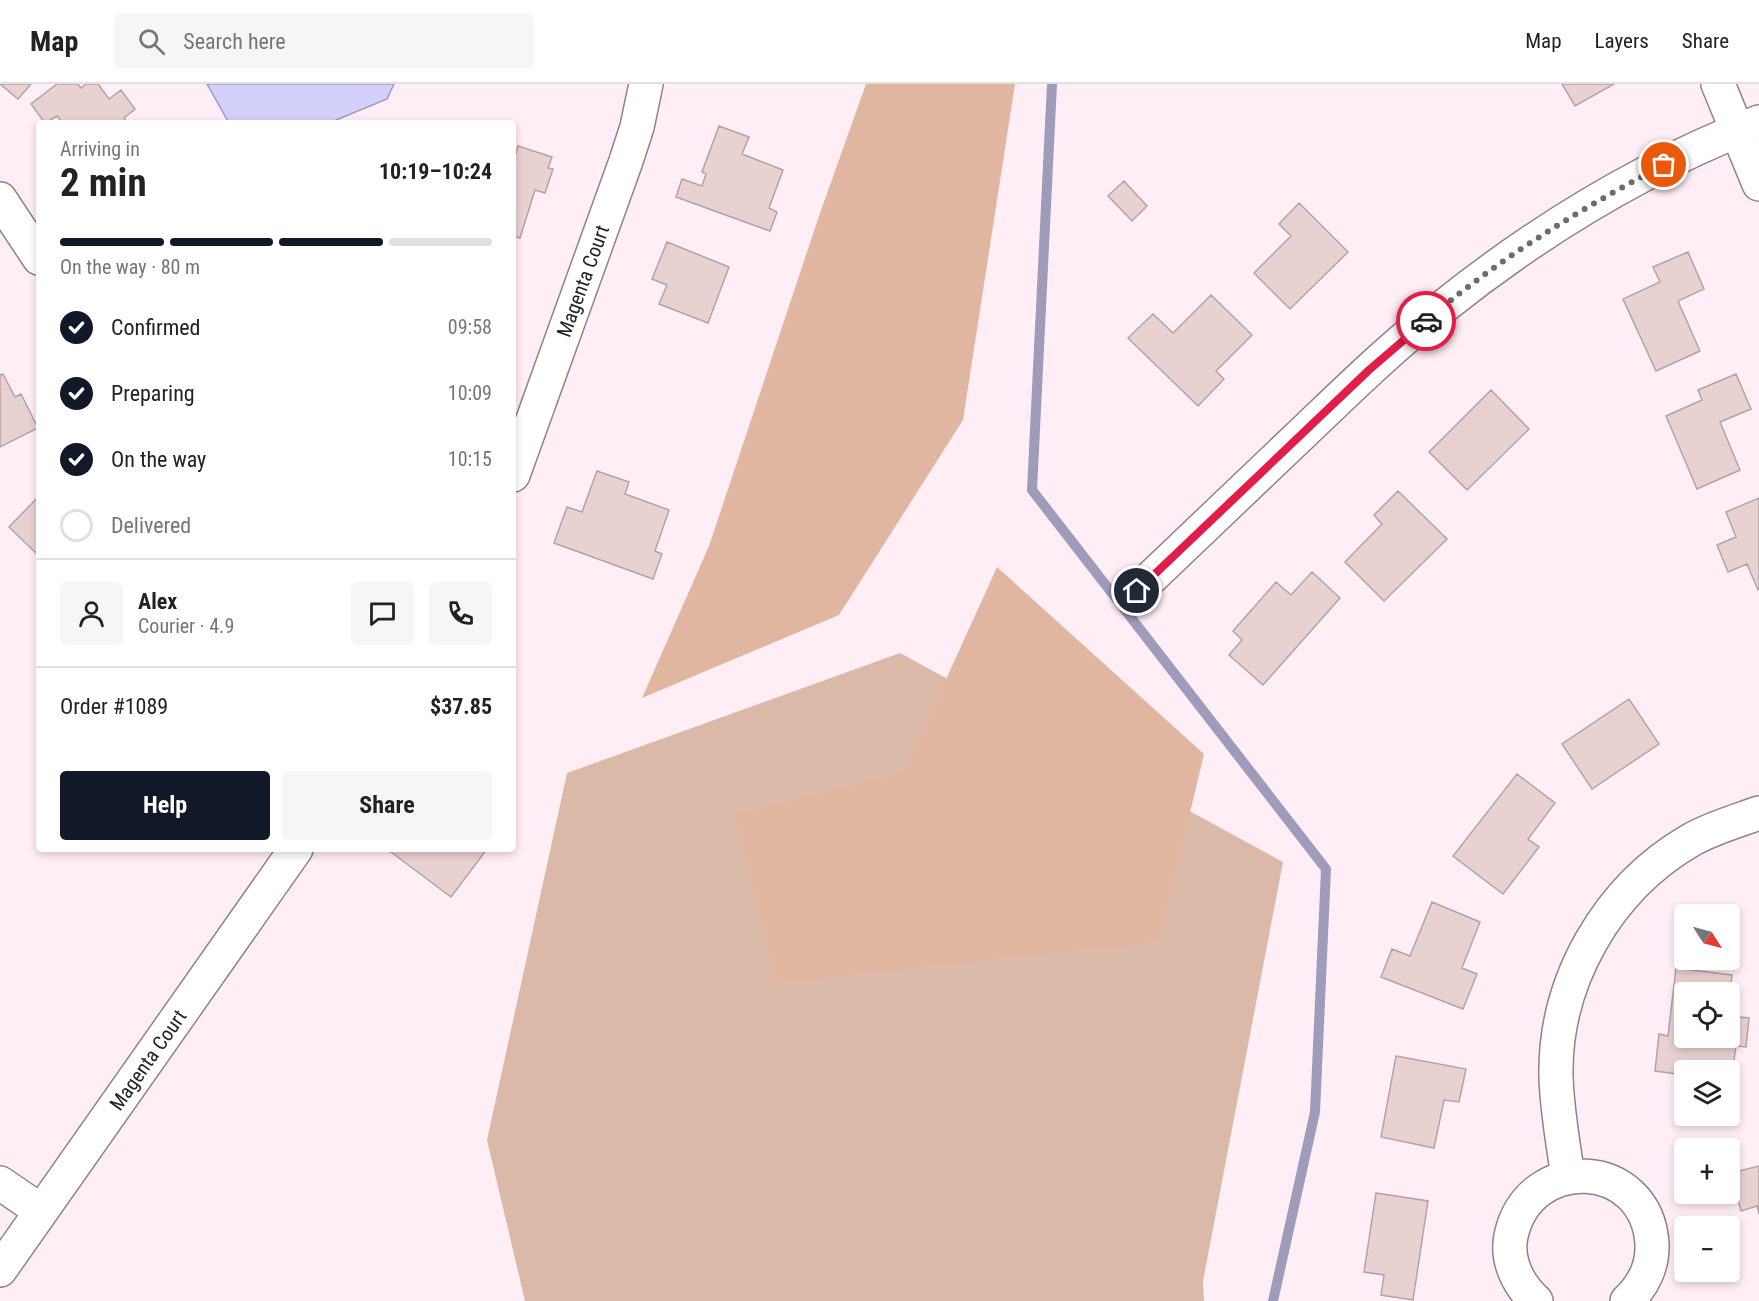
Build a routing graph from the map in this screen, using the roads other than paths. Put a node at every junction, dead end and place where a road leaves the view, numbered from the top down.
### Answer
1 (646, 84) edge
2 (1718, 84) edge
3 (1748, 126) edge
4 (1759, 184) edge
5 (0, 199) edge
6 (36, 253) edge
7 (516, 467) edge
8 (1137, 591) dead end
9 (1759, 813) edge
10 (294, 852) edge
11 (1568, 1176) junction
12 (0, 1183) edge
13 (41, 1211) junction
14 (0, 1270) edge
15 (1536, 1301) edge
16 (1627, 1301) edge

1 - 7 street, Magenta Court
2 - 3 street
3 - 4 street
3 - 8 street
5 - 6 street
9 - 11 street
10 - 13 street, Magenta Court
11 - 15 street
11 - 16 street
12 - 13 street
13 - 14 street, Magenta Court

